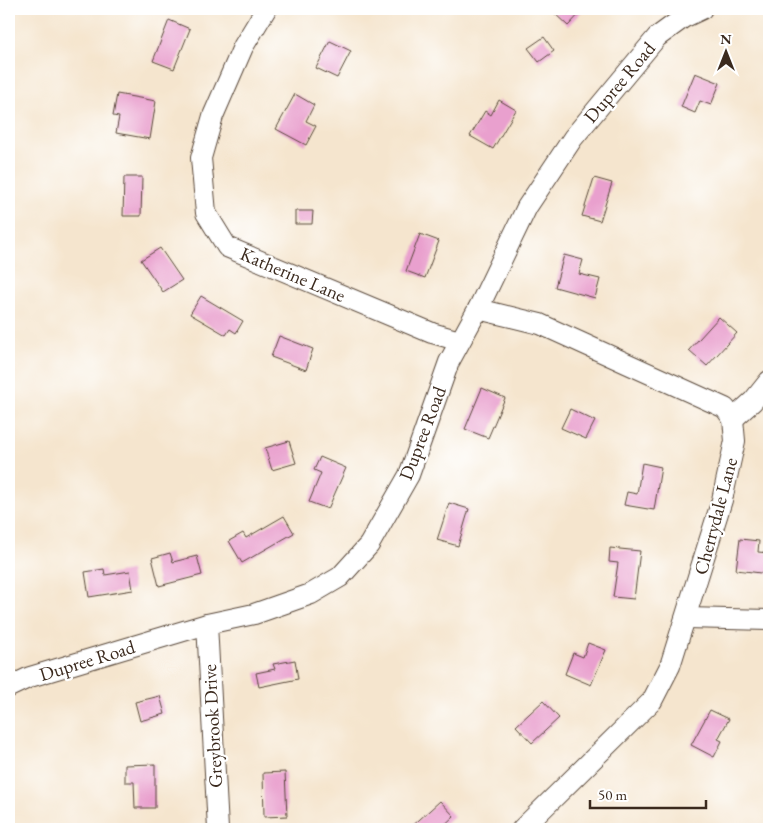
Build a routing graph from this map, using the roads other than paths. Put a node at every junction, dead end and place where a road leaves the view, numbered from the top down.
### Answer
1 (266, 9) edge
2 (702, 9) edge
3 (478, 310) junction
4 (460, 341) junction
5 (769, 381) edge
6 (733, 419) junction
7 (686, 618) junction
8 (769, 620) edge
9 (207, 624) junction
10 (9, 687) edge
11 (218, 829) edge
12 (522, 829) edge

1 - 4 street, Katherine Lane
2 - 3 street, Dupree Road
3 - 4 street, Dupree Road
3 - 6 street
4 - 9 street, Dupree Road
5 - 6 street
6 - 7 street, Cherrydale Lane
7 - 8 street
7 - 12 street, Cherrydale Lane
9 - 10 street, Dupree Road
9 - 11 street, Greybrook Drive

